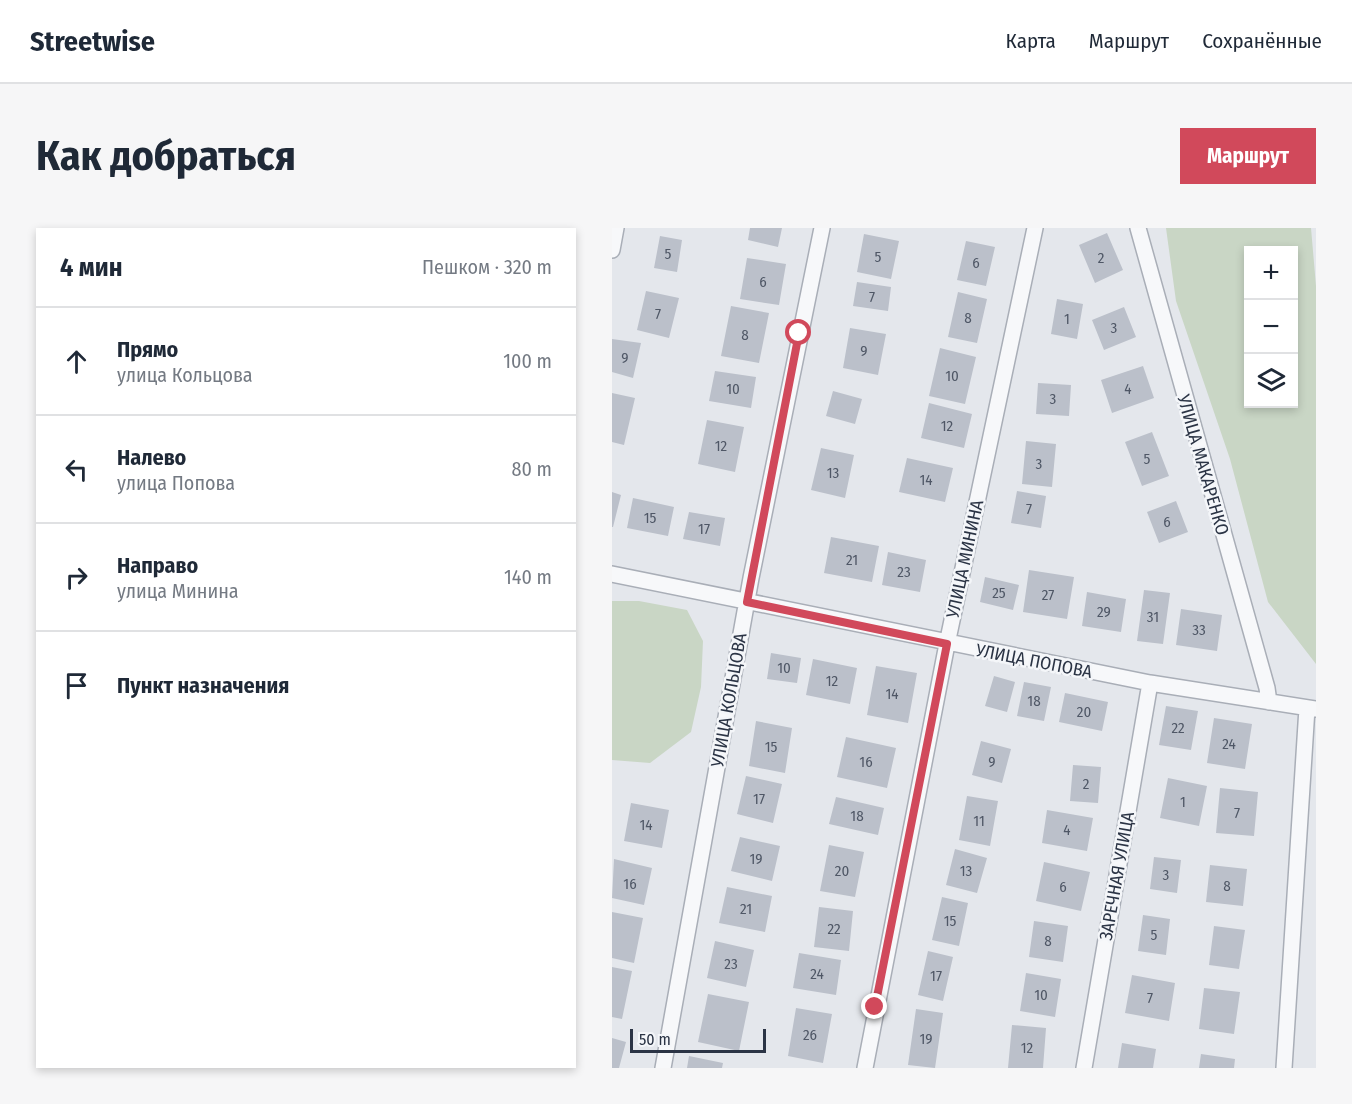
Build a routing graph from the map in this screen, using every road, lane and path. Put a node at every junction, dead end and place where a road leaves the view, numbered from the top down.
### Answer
1 (616, 228) edge
2 (822, 228) edge
3 (1035, 228) edge
4 (1138, 228) edge
5 (612, 250) edge
6 (612, 574) edge
7 (747, 602) junction
8 (947, 644) junction
9 (1150, 683) junction
10 (1269, 702) junction
11 (1311, 708) edge
12 (663, 1068) edge
13 (866, 1068) edge
14 (1084, 1068) edge
15 (1284, 1068) edge

1 - 5 street
2 - 7 street, УЛИЦА КОЛЬЦОВА
3 - 8 street, УЛИЦА МИНИНА
4 - 10 street, УЛИЦА МАКАРЕНКО
6 - 7 street, УЛИЦА ПОПОВА
7 - 8 street, УЛИЦА ПОПОВА
7 - 12 street, УЛИЦА КОЛЬЦОВА
8 - 9 street, УЛИЦА ПОПОВА
8 - 13 street, УЛИЦА МИНИНА
9 - 10 street, УЛИЦА ПОПОВА
9 - 14 street, ЗАРЕЧНАЯ УЛИЦА
10 - 11 street, УЛИЦА ПОПОВА
11 - 15 street

